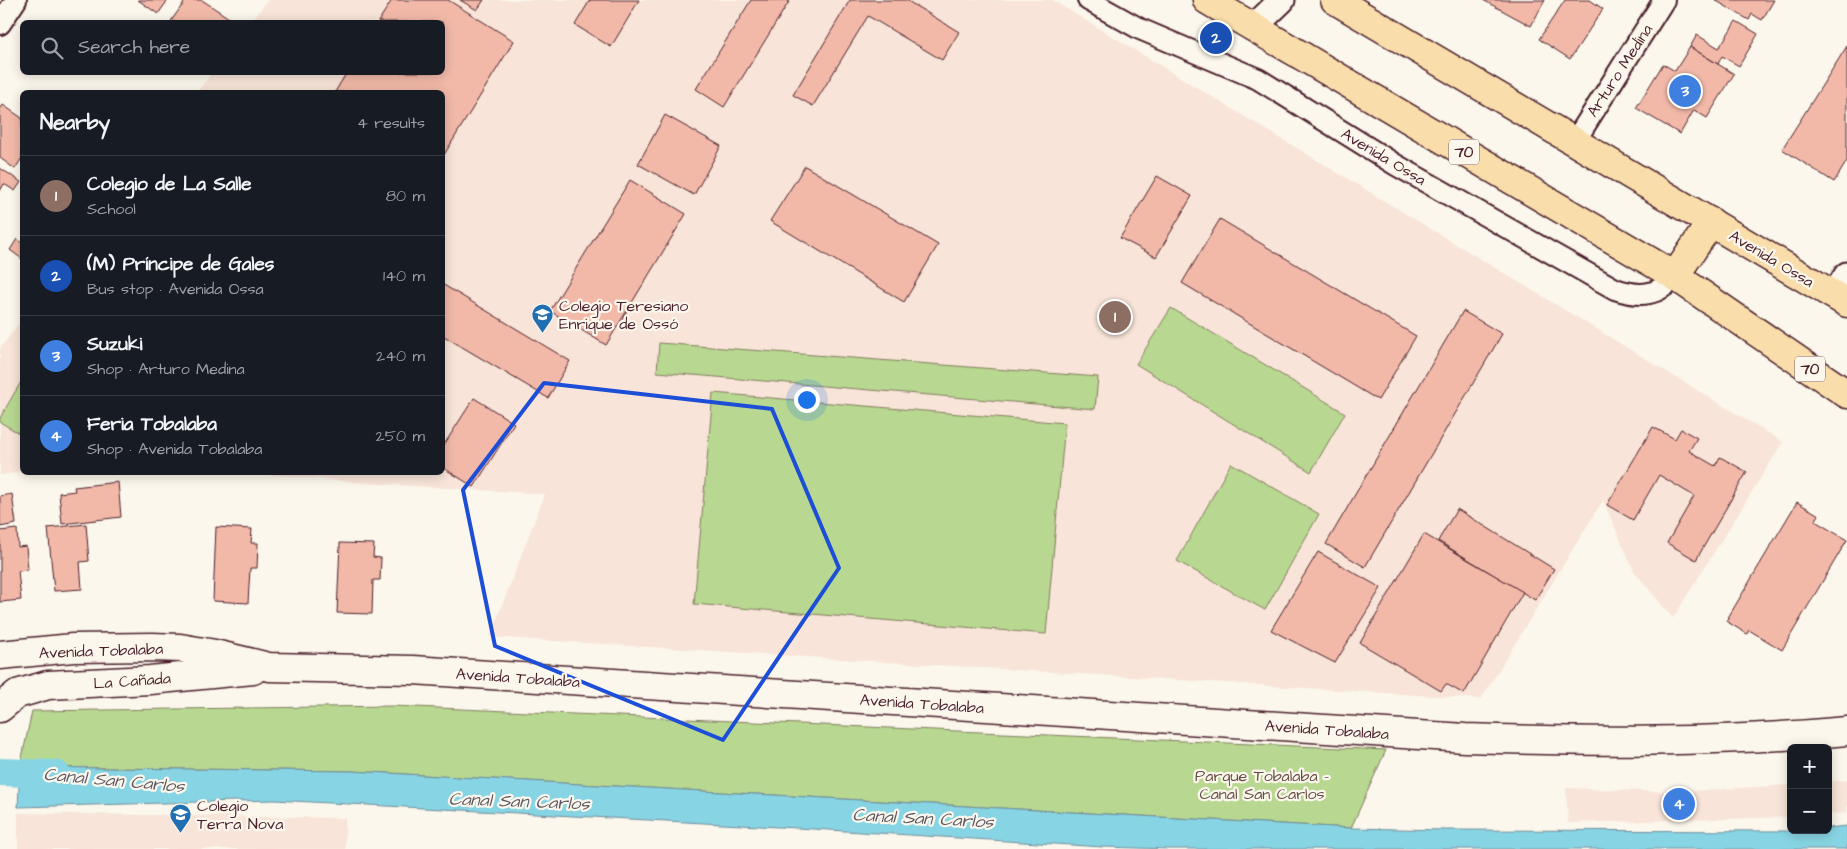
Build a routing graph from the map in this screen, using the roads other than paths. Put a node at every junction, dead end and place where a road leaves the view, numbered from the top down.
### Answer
1 (16, 0) edge
2 (1088, 0) edge
3 (1207, 0) edge
4 (1282, 0) edge
5 (1335, 0) edge
6 (1664, 0) edge
7 (0, 24) edge
8 (1253, 28) junction
9 (1575, 141) junction
10 (1711, 222) junction
11 (1675, 276) junction
12 (1843, 291) edge
13 (1847, 394) edge
14 (0, 655) edge
15 (269, 667) junction
16 (0, 708) edge
17 (1847, 731) edge

1 - 7 street
2 - 11 street, Avenida Ossa
3 - 8 main road, 70
4 - 8 street
5 - 9 main road, Avenida Ossa
6 - 9 street, Arturo Medina
8 - 11 main road, 70
9 - 10 main road, Avenida Ossa
10 - 11 main road
10 - 12 main road, Avenida Ossa
11 - 13 main road, 70
14 - 15 main road, Avenida Tobalaba
15 - 16 main road, La Cañada
15 - 17 main road, Avenida Tobalaba

